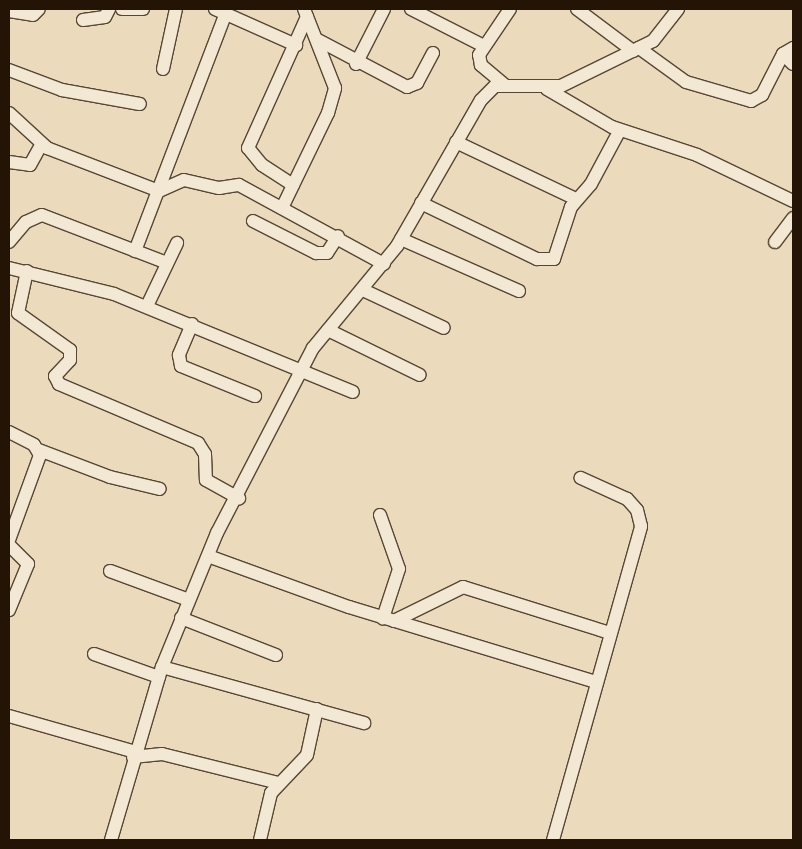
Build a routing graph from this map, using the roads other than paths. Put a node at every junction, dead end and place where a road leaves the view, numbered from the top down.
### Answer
1 (39, 9) edge
2 (109, 9) edge
3 (122, 9) edge
4 (143, 9) edge
5 (176, 9) edge
6 (384, 9) edge
7 (411, 9) edge
8 (510, 9) edge
9 (577, 9) edge
10 (678, 9) edge
11 (9, 11) edge
12 (220, 12) edge
13 (305, 13) edge
14 (83, 20) dead end
15 (318, 40) junction
16 (296, 46) junction
17 (484, 46) junction
18 (636, 50) junction
19 (788, 51) edge
20 (433, 53) dead end
21 (356, 64) junction
22 (793, 64) edge
23 (163, 69) dead end
24 (9, 70) edge
25 (506, 86) junction
26 (547, 89) junction
27 (140, 104) dead end
28 (9, 113) edge
29 (620, 130) junction
30 (456, 142) junction
31 (41, 145) junction
32 (9, 162) edge
33 (293, 185) junction
34 (159, 191) junction
35 (576, 199) junction
36 (793, 201) edge
37 (421, 203) junction
38 (282, 208) junction
39 (253, 221) dead end
40 (791, 224) edge
41 (338, 236) junction
42 (401, 239) junction
43 (9, 242) edge
44 (775, 242) dead end
45 (177, 243) dead end
46 (135, 251) junction
47 (167, 263) junction
48 (384, 264) junction
49 (9, 268) edge
50 (27, 271) junction
51 (363, 290) junction
52 (519, 291) dead end
53 (147, 306) junction
54 (192, 324) junction
55 (444, 328) dead end
56 (328, 330) junction
57 (302, 368) junction
58 (420, 375) dead end
59 (353, 392) dead end
60 (254, 396) dead end
61 (9, 432) edge
62 (40, 450) junction
63 (581, 478) dead end
64 (160, 489) dead end
65 (239, 498) junction
66 (380, 515) dead end
67 (10, 534) edge
68 (9, 546) edge
69 (208, 556) junction
70 (110, 571) dead end
71 (189, 600) junction
72 (9, 610) edge
73 (180, 618) junction
74 (388, 620) junction
75 (610, 633) junction
76 (94, 654) dead end
77 (276, 655) dead end
78 (160, 672) junction
79 (596, 682) junction
80 (317, 709) junction
81 (9, 716) edge
82 (364, 722) dead end
83 (134, 754) junction
84 (278, 783) junction
85 (111, 840) edge
86 (260, 840) edge
87 (553, 840) edge

1 - 11 street
2 - 14 street
3 - 4 street
5 - 23 street
6 - 21 street
7 - 17 street
8 - 17 street
9 - 18 street
10 - 18 street
12 - 16 street
12 - 34 street
13 - 15 street
13 - 16 street
15 - 21 street
15 - 33 street
16 - 33 street
17 - 25 street
18 - 19 street
18 - 26 street
19 - 22 street
20 - 21 street
24 - 27 street
25 - 26 street
25 - 30 street
26 - 29 street
28 - 31 street
29 - 35 street
29 - 36 street
30 - 35 street
30 - 37 street
31 - 32 street
31 - 34 street
33 - 38 street
34 - 38 street
34 - 46 street
35 - 37 street
37 - 42 street
38 - 41 street
39 - 41 street
40 - 44 street
41 - 48 street
42 - 48 street
42 - 52 street
43 - 46 street
45 - 47 street
46 - 47 street
47 - 53 street
48 - 51 street
49 - 50 street
50 - 53 street
50 - 65 street
51 - 55 street
51 - 56 street
53 - 54 street
54 - 57 street
54 - 60 street
56 - 57 street
56 - 58 street
57 - 59 street
57 - 65 street
61 - 62 street
62 - 64 street
62 - 67 street
63 - 75 street
65 - 69 street
66 - 74 street
68 - 72 street
69 - 71 street
69 - 74 street
70 - 71 street
71 - 73 street
73 - 77 street
73 - 78 street
74 - 75 street
74 - 79 street
75 - 79 street
76 - 78 street
78 - 80 street
78 - 83 street
79 - 87 street
80 - 82 street
80 - 84 street
81 - 83 street
83 - 84 street
83 - 85 street
84 - 86 street

